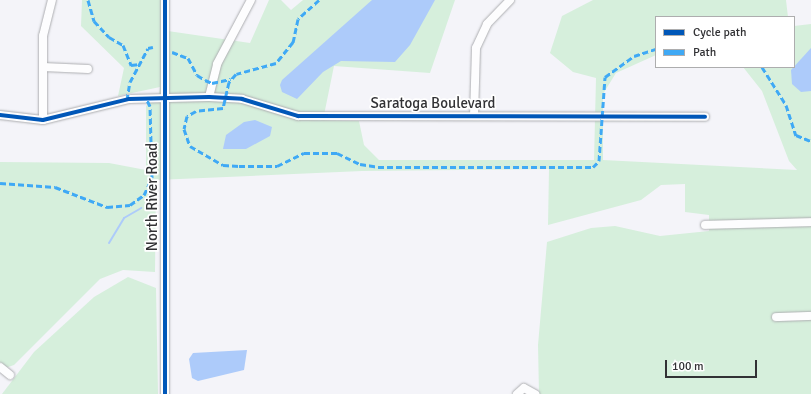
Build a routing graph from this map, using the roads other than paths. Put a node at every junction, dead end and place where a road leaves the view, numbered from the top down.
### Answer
1 (52, 0) edge
2 (165, 0) edge
3 (251, 0) edge
4 (510, 0) edge
5 (43, 67) junction
6 (88, 69) dead end
7 (209, 97) junction
8 (164, 98) junction
9 (0, 115) edge
10 (474, 116) junction
11 (704, 117) dead end
12 (43, 120) junction
13 (811, 222) edge
14 (704, 225) dead end
15 (811, 316) edge
16 (776, 317) dead end
17 (0, 368) edge
18 (10, 375) dead end
19 (165, 394) edge
20 (517, 394) edge
21 (535, 394) edge

1 - 5 street
2 - 8 street, North River Road
3 - 7 street
4 - 10 street
5 - 6 street
5 - 12 street
7 - 8 street, Saratoga Boulevard
7 - 10 street, Saratoga Boulevard
8 - 12 street, Saratoga Boulevard
8 - 19 street, North River Road
9 - 12 street
10 - 11 street, Saratoga Boulevard
13 - 14 street
15 - 16 street
17 - 18 street
20 - 21 street

